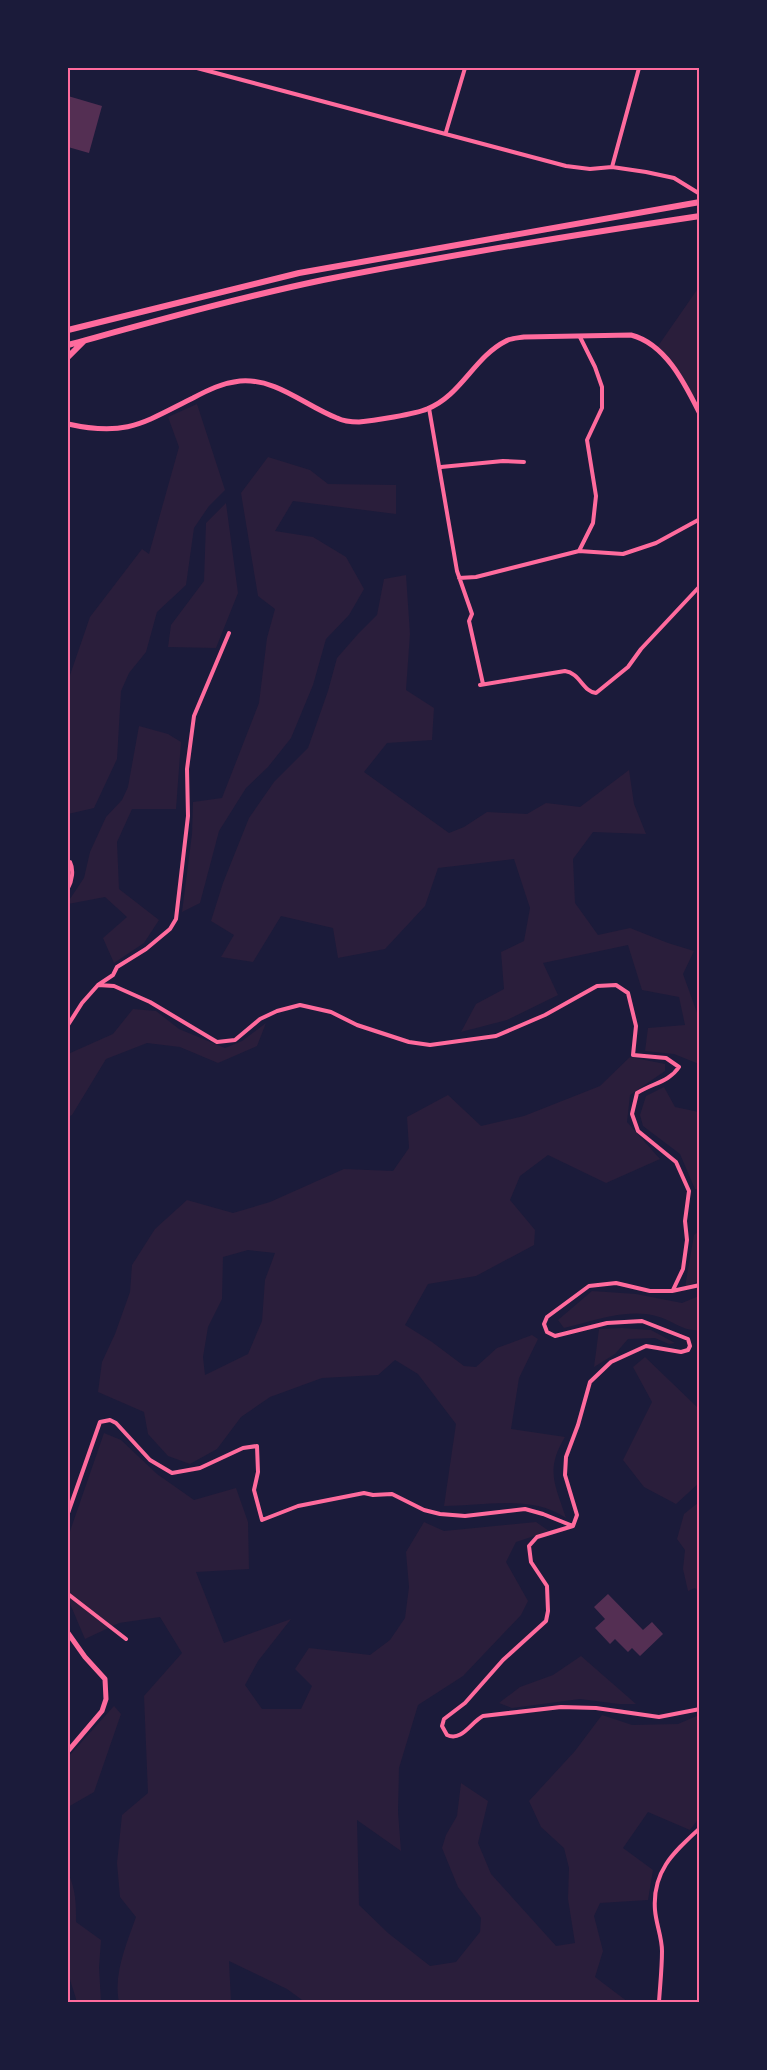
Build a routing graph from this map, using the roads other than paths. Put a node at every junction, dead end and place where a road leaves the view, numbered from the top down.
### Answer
1 (196, 68) edge
2 (204, 68) edge
3 (465, 68) edge
4 (639, 68) edge
5 (446, 132) junction
6 (612, 167) junction
7 (699, 194) edge
8 (699, 202) edge
9 (699, 216) edge
10 (68, 330) edge
11 (580, 338) junction
12 (86, 340) junction
13 (68, 345) edge
14 (68, 357) edge
15 (429, 408) junction
16 (699, 414) edge
17 (68, 424) edge
18 (524, 462) dead end
19 (441, 467) junction
20 (699, 519) edge
21 (579, 551) junction
22 (459, 578) junction
23 (699, 586) edge
24 (229, 633) dead end
25 (68, 864) edge
26 (68, 888) edge
27 (99, 986) junction
28 (68, 1025) edge
29 (699, 1285) edge
30 (672, 1291) junction
31 (68, 1512) edge
32 (573, 1526) junction
33 (68, 1594) edge
34 (68, 1633) edge
35 (126, 1639) dead end
36 (699, 1709) edge
37 (68, 1751) edge
38 (699, 1828) edge
39 (658, 2002) edge

1 - 2 street
2 - 5 street
3 - 5 street
4 - 6 street
5 - 6 street
6 - 7 street
8 - 10 main road
9 - 12 main road
11 - 15 street
11 - 16 street
11 - 21 street
12 - 13 main road
12 - 14 main road
15 - 17 street
15 - 19 street
18 - 19 street
19 - 22 street
20 - 21 street
21 - 22 street
22 - 23 street
24 - 27 street
25 - 26 street
27 - 28 street
27 - 30 street
29 - 30 street
30 - 32 street
31 - 32 street
32 - 36 street
33 - 35 street
34 - 37 street
38 - 39 street

